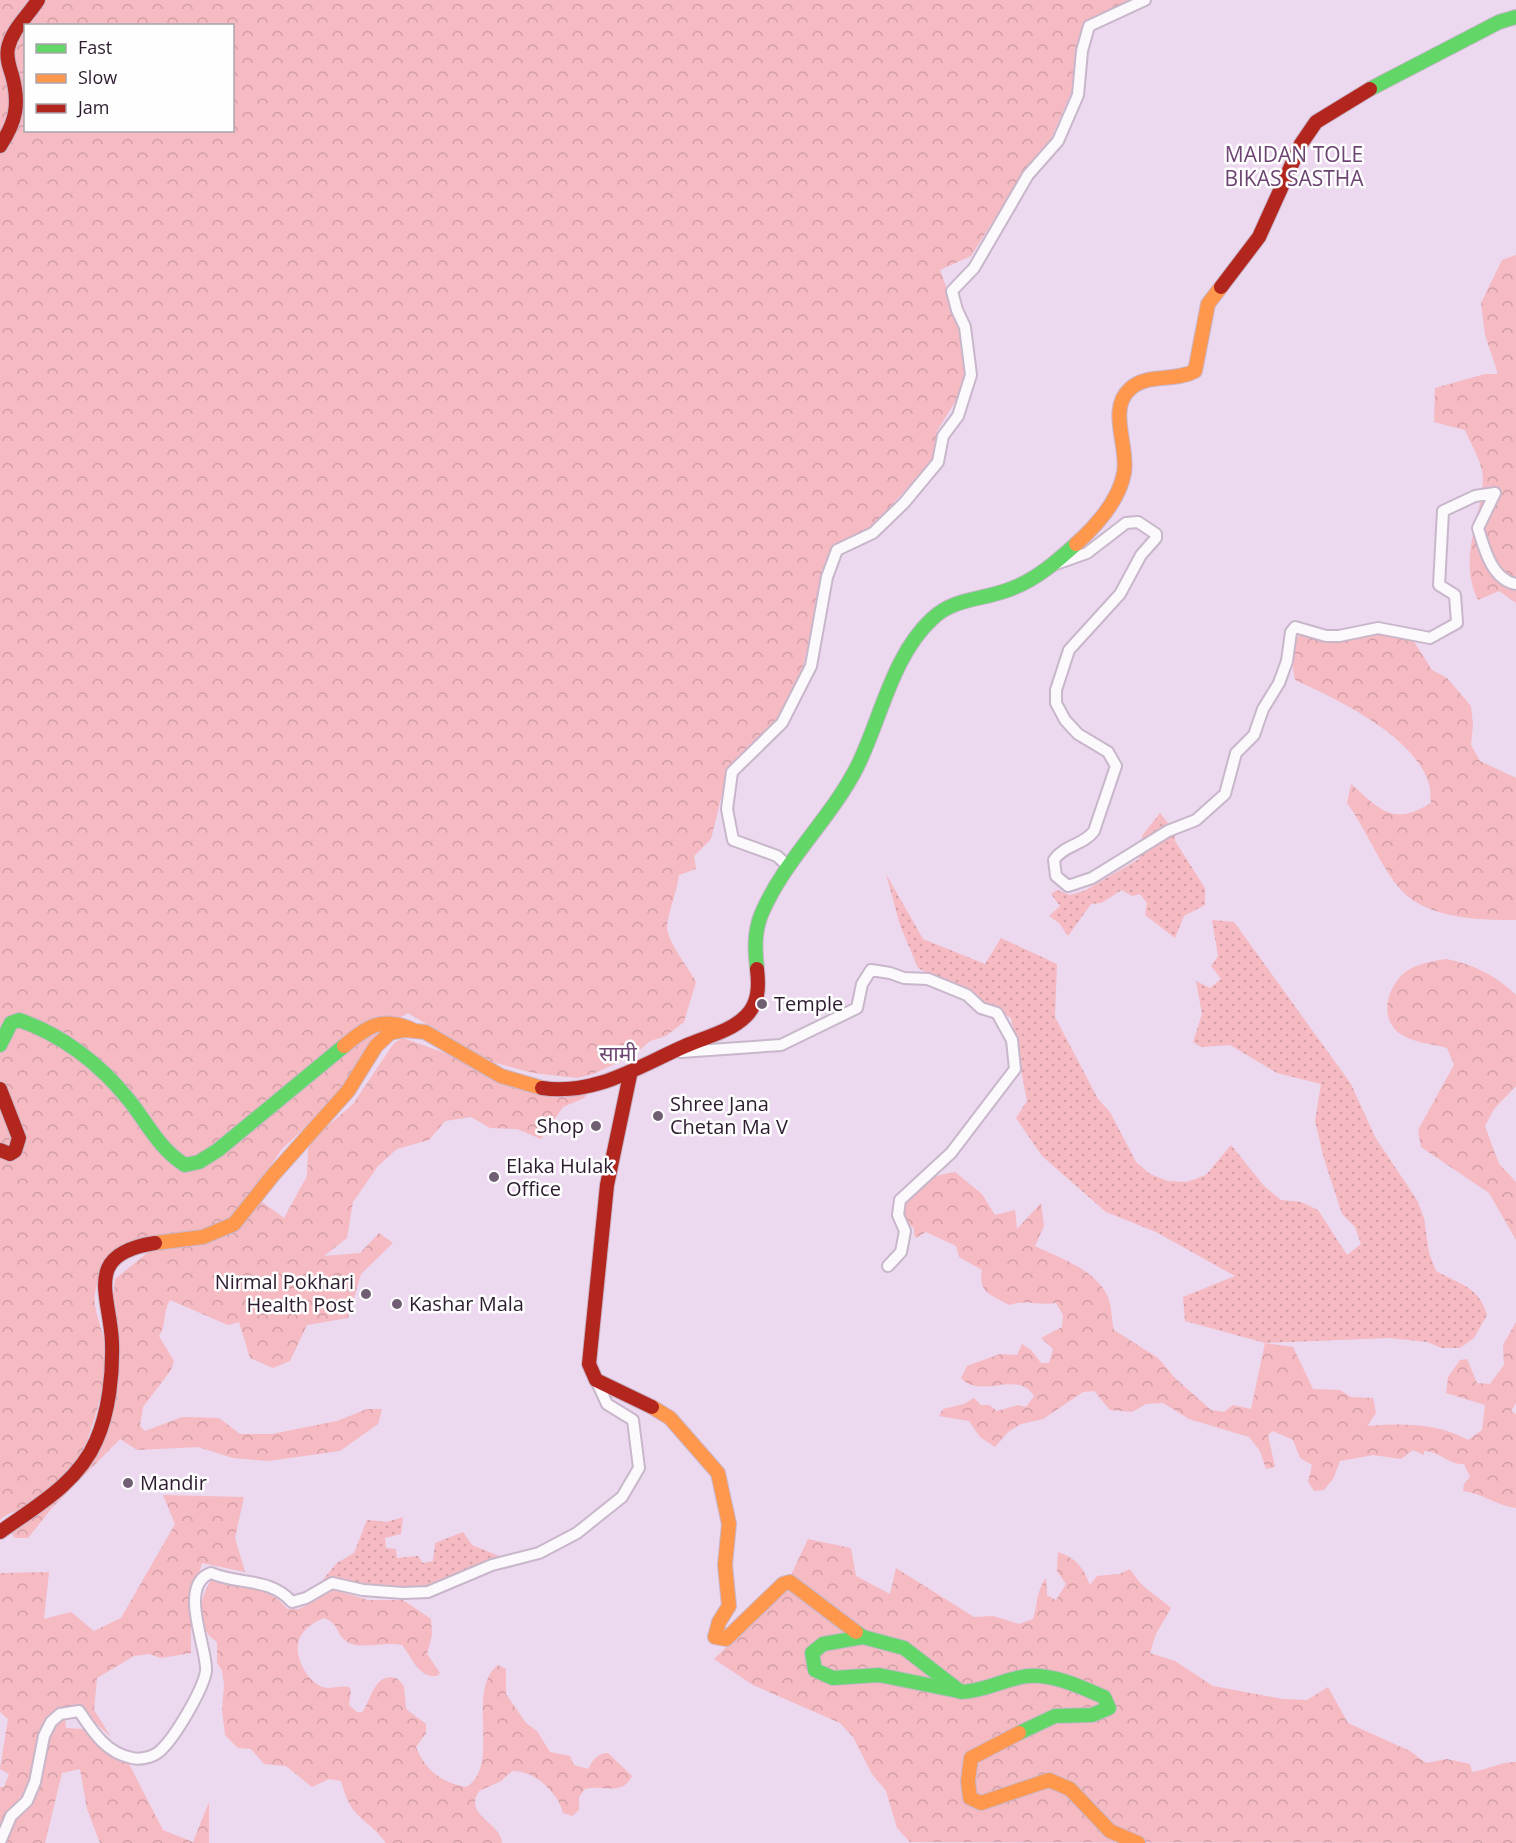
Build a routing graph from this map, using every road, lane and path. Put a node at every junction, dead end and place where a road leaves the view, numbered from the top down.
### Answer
1 (38, 0) edge
2 (1145, 0) edge
3 (1516, 17) edge
4 (0, 146) edge
5 (1048, 566) junction
6 (1516, 584) edge
7 (788, 866) junction
8 (412, 1030) junction
9 (0, 1045) edge
10 (669, 1053) junction
11 (630, 1075) junction
12 (0, 1089) edge
13 (0, 1150) edge
14 (888, 1266) dead end
15 (596, 1380) junction
16 (0, 1532) edge
17 (863, 1637) junction
18 (961, 1692) junction
19 (0, 1842) edge
20 (1138, 1843) edge

1 - 4 main road
2 - 7 street
3 - 5 main road
5 - 6 street
5 - 7 main road
7 - 10 main road
8 - 9 main road
8 - 11 main road
8 - 16 main road
10 - 11 main road
10 - 14 street
11 - 15 main road
12 - 13 main road
15 - 17 main road
15 - 19 street
17 - 18 main road
17 - 18 main road
18 - 20 main road

